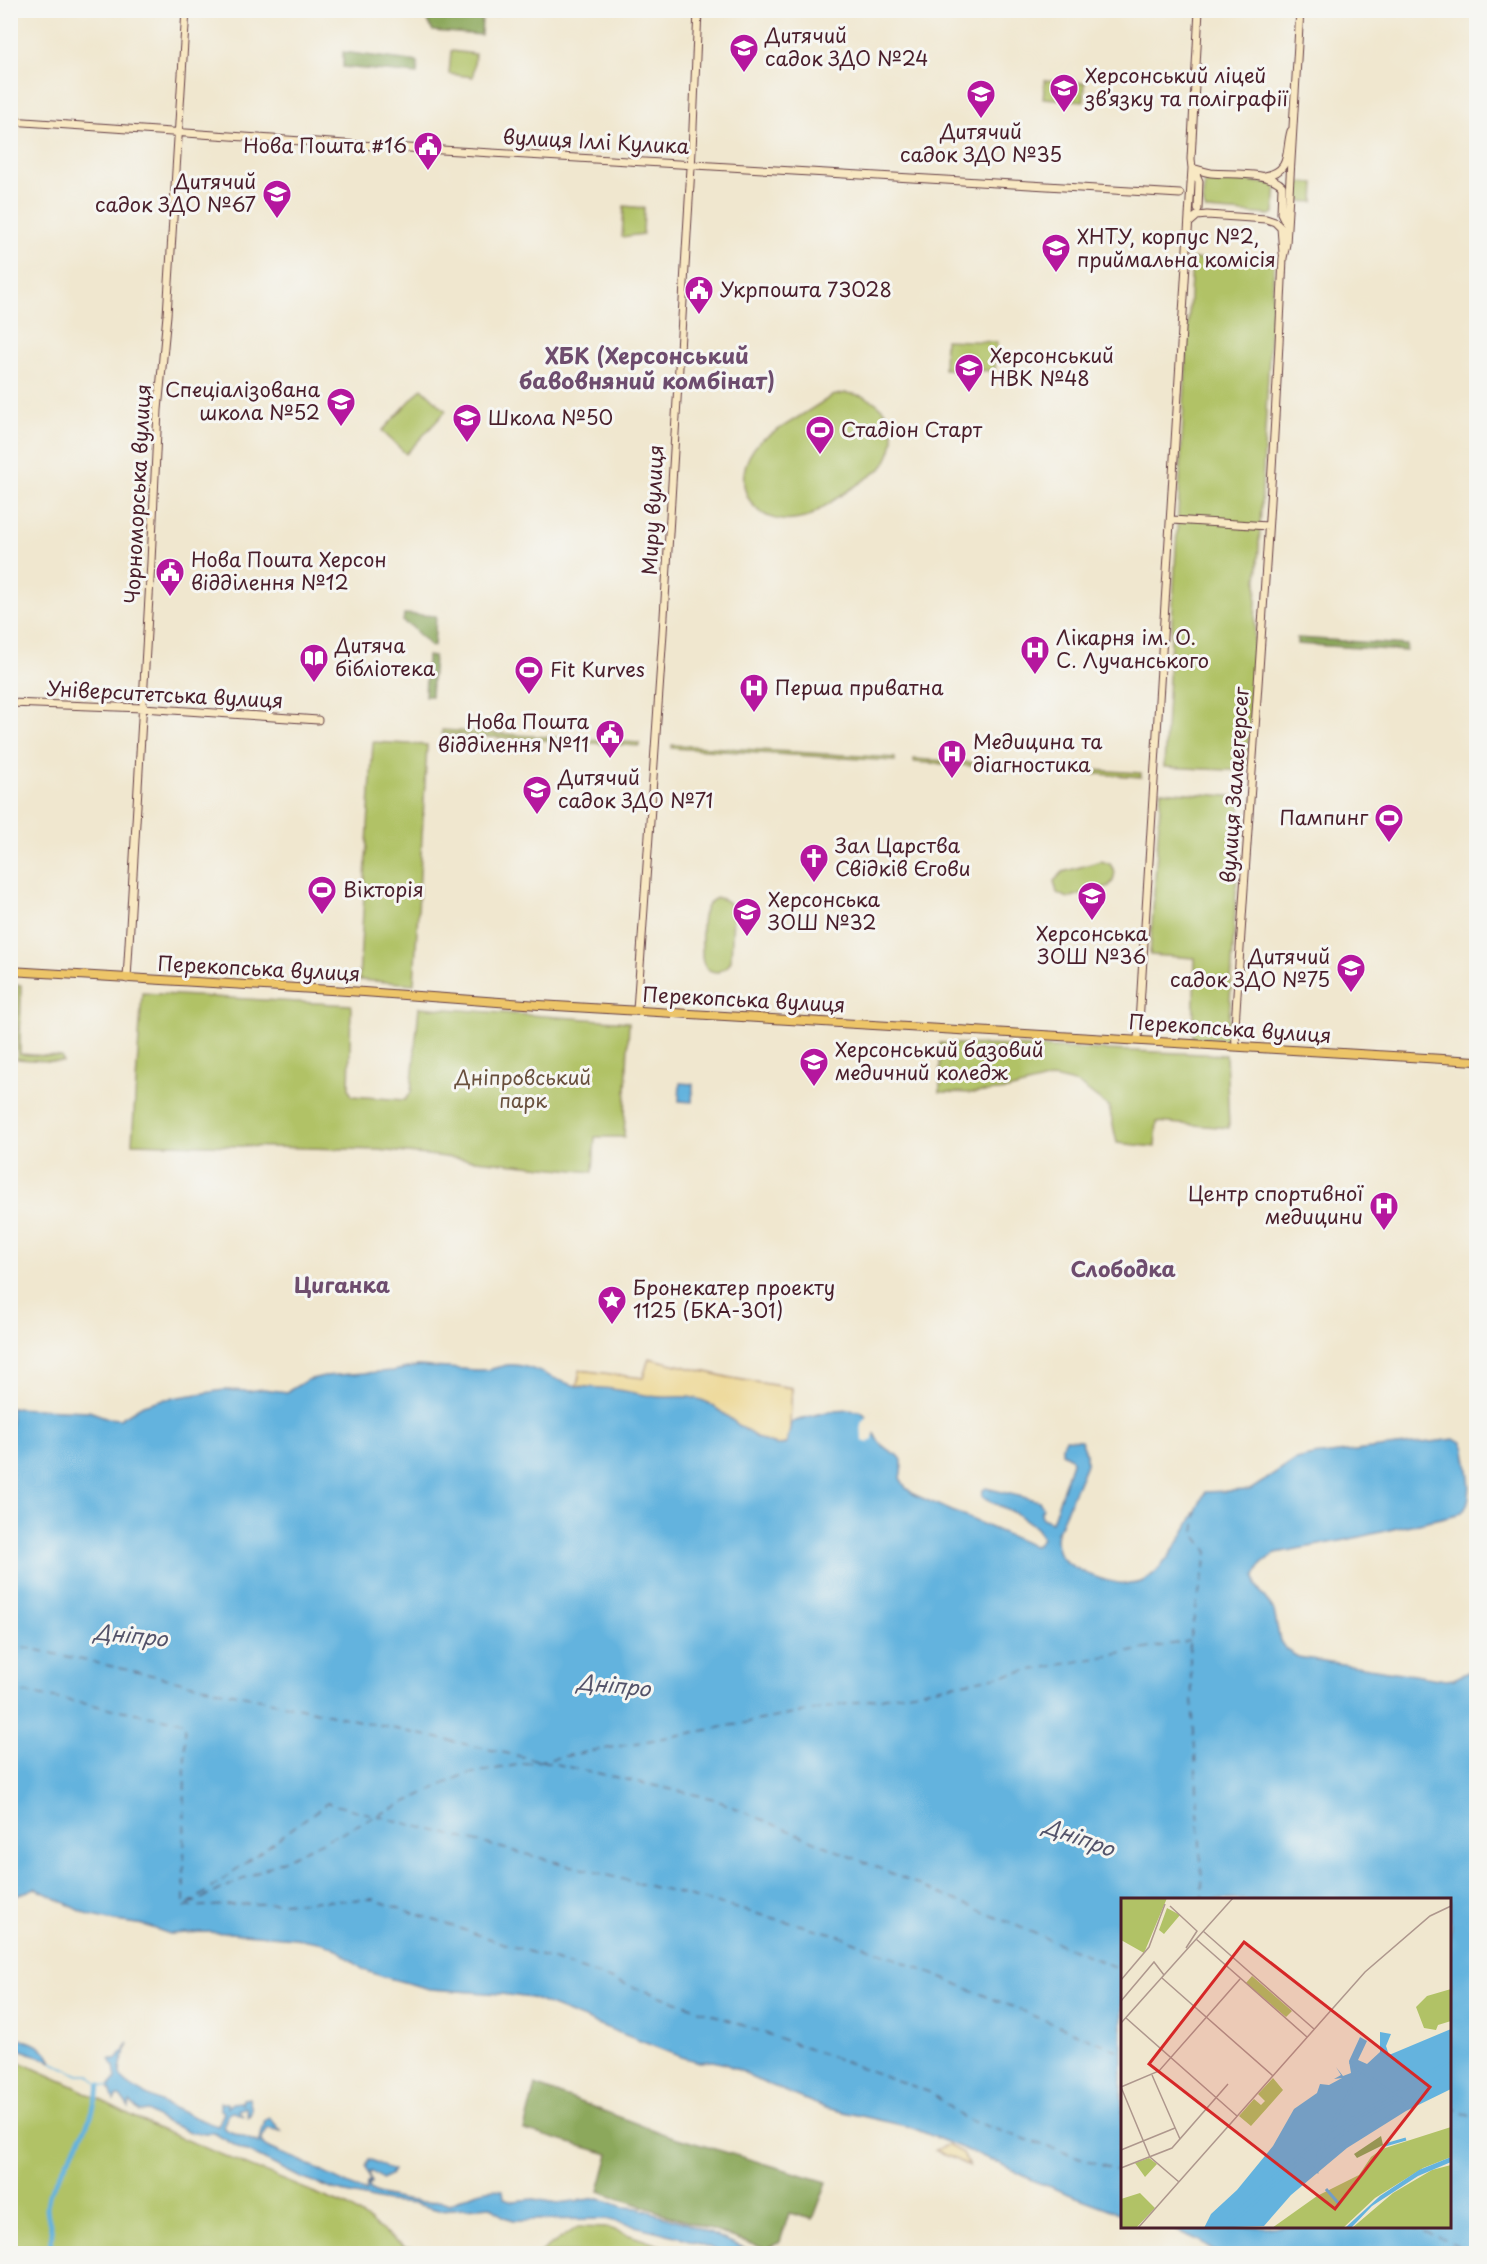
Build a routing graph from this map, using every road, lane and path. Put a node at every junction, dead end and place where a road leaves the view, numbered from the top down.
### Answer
1 (186, 10) edge
2 (698, 10) edge
3 (1199, 10) edge
4 (1300, 10) edge
5 (10, 121) edge
6 (1292, 126) junction
7 (178, 133) junction
8 (691, 164) junction
9 (1192, 168) junction
10 (1209, 173) junction
11 (1263, 177) junction
12 (1199, 181) junction
13 (1191, 186) junction
14 (1180, 194) junction
15 (1190, 203) junction
16 (1288, 205) junction
17 (1198, 209) junction
18 (1281, 213) junction
19 (1207, 215) junction
20 (1266, 219) junction
21 (1188, 223) junction
22 (1287, 225) junction
23 (1283, 258) junction
24 (1172, 520) junction
25 (1268, 526) junction
26 (10, 702) edge
27 (143, 708) junction
28 (318, 720) dead end
29 (10, 970) edge
30 (127, 979) junction
31 (637, 1010) junction
32 (1138, 1039) junction
33 (1236, 1046) junction
34 (1476, 1061) edge

1 - 7 street, Чорноморська вулиця
2 - 8 street, Миру вулиця
3 - 9 street
4 - 6 street
5 - 7 street, вулиця Іллі Кулика
6 - 11 street
6 - 16 street
7 - 8 street, вулиця Іллі Кулика
7 - 27 street, Чорноморська вулиця
8 - 14 street, вулиця Іллі Кулика
8 - 31 street, Миру вулиця
9 - 10 street
9 - 12 street
9 - 13 street
10 - 11 street
10 - 12 street
11 - 18 street
12 - 13 street
12 - 17 street
13 - 14 street
13 - 15 street
14 - 15 street
15 - 17 street
15 - 21 street
16 - 18 street
16 - 22 street
17 - 19 street
18 - 20 street
18 - 22 street
19 - 20 street
19 - 21 street
20 - 23 street
21 - 24 street
22 - 23 street
23 - 25 street, вулиця Залаегерсег
24 - 25 street
24 - 32 street
25 - 33 street, вулиця Залаегерсег
26 - 27 street, Університетська вулиця
27 - 28 street, Університетська вулиця
27 - 30 street, Чорноморська вулиця
29 - 30 main road, Перекопська вулиця
30 - 31 main road, Перекопська вулиця
31 - 32 main road, Перекопська вулиця
32 - 33 main road, Перекопська вулиця
33 - 34 main road, Перекопська вулиця

